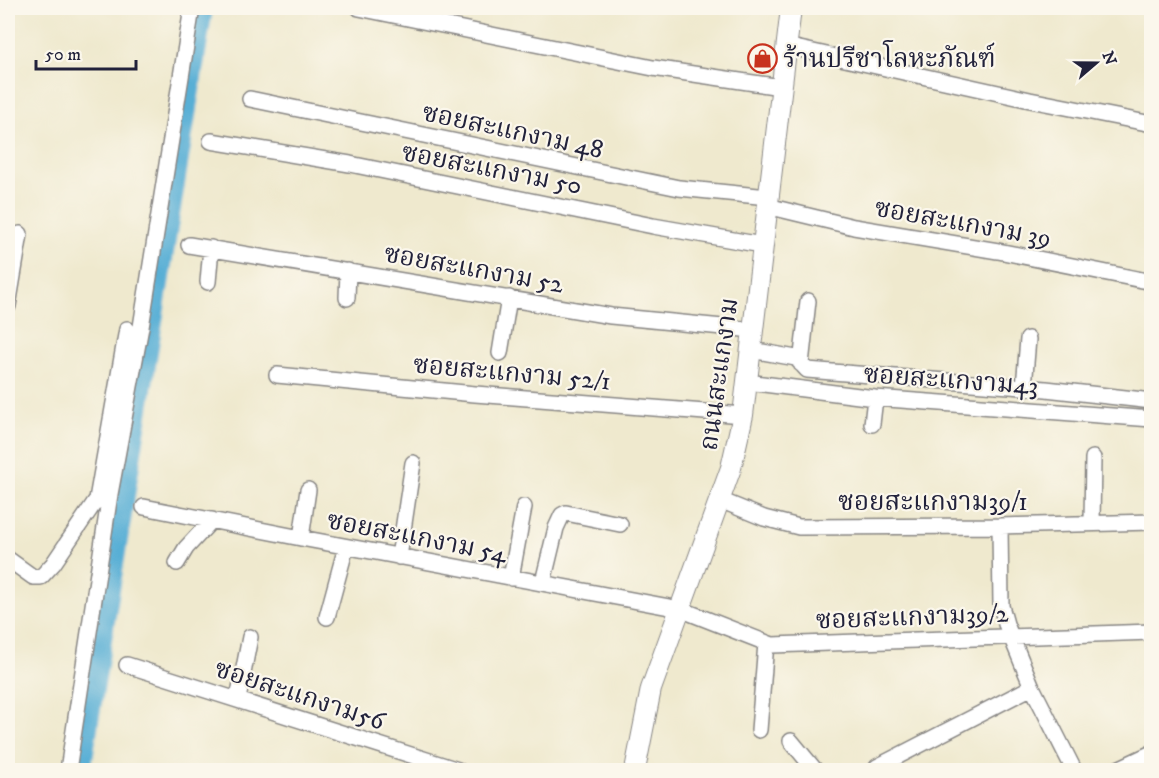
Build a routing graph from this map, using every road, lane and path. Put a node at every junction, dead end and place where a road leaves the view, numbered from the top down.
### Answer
1 (192, 8) edge
2 (359, 8) edge
3 (791, 8) edge
4 (786, 46) junction
5 (781, 87) junction
6 (250, 99) dead end
7 (1152, 124) edge
8 (211, 141) dead end
9 (767, 202) junction
10 (20, 234) dead end
11 (189, 245) dead end
12 (762, 246) junction
13 (211, 248) junction
14 (348, 271) junction
15 (208, 282) dead end
16 (1152, 282) edge
17 (347, 298) dead end
18 (509, 298) junction
19 (808, 301) dead end
20 (8, 306) edge
21 (127, 329) dead end
22 (753, 330) junction
23 (1028, 339) dead end
24 (751, 350) junction
25 (500, 353) dead end
26 (801, 364) junction
27 (277, 375) dead end
28 (747, 382) junction
29 (1024, 387) junction
30 (875, 398) junction
31 (1152, 401) edge
32 (743, 415) junction
33 (1152, 419) edge
34 (872, 424) dead end
35 (1093, 458) dead end
36 (413, 463) dead end
37 (308, 490) dead end
38 (720, 500) junction
39 (144, 507) dead end
40 (524, 507) dead end
41 (212, 520) junction
42 (1092, 522) junction
43 (1152, 522) edge
44 (620, 524) dead end
45 (1000, 526) junction
46 (301, 538) junction
47 (345, 547) junction
48 (399, 557) junction
49 (8, 559) edge
50 (177, 563) dead end
51 (511, 578) junction
52 (543, 582) junction
53 (680, 609) junction
54 (327, 617) dead end
55 (1152, 632) edge
56 (1011, 636) junction
57 (250, 637) dead end
58 (766, 643) junction
59 (127, 665) dead end
60 (1032, 687) junction
61 (238, 699) junction
62 (759, 730) dead end
63 (791, 741) dead end
64 (1152, 753) edge
65 (877, 766) dead end
66 (68, 771) edge
67 (458, 771) edge
68 (635, 771) edge
69 (815, 771) edge
70 (1074, 771) edge
71 (1116, 771) edge

1 - 66 street
2 - 5 street
3 - 4 street, ถนนสะแกงาม
4 - 5 street, ถนนสะแกงาม
4 - 7 street
5 - 9 street, ถนนสะแกงาม
6 - 9 street, ซอยสะแกงาม 48
8 - 12 street, ซอยสะแกงาม 50
9 - 12 street, ถนนสะแกงาม
9 - 16 street, ซอยสะแกงาม 39
10 - 20 street
11 - 13 street, ซอยสะแกงาม 52
12 - 22 street, ถนนสะแกงาม
13 - 14 street, ซอยสะแกงาม 52
13 - 15 street
14 - 17 street
14 - 18 street, ซอยสะแกงาม 52
18 - 22 street, ซอยสะแกงาม 52
18 - 25 street
19 - 26 street
21 - 49 street
22 - 24 street, ถนนสะแกงาม
23 - 29 street
24 - 26 street
24 - 28 street, ถนนสะแกงาม
26 - 29 street
27 - 32 street, ซอยสะแกงาม 52/1
28 - 30 street, ซอยสะแกงาม43
28 - 32 street, ถนนสะแกงาม
29 - 31 street
30 - 33 street, ซอยสะแกงาม43
30 - 34 street
32 - 38 street, ถนนสะแกงาม
35 - 42 street
36 - 48 street
37 - 46 street
38 - 45 street, ซอยสะแกงาม39/1
38 - 53 street, ถนนสะแกงาม
39 - 41 street, ซอยสะแกงาม 54
40 - 51 street
41 - 46 street, ซอยสะแกงาม 54
41 - 50 street
42 - 43 street, ซอยสะแกงาม39/1
42 - 45 street, ซอยสะแกงาม39/1
44 - 52 street
45 - 56 street
46 - 47 street, ซอยสะแกงาม 54
47 - 48 street, ซอยสะแกงาม 54
47 - 54 street
48 - 51 street, ซอยสะแกงาม 54
51 - 52 street, ซอยสะแกงาม 54
52 - 53 street, ซอยสะแกงาม 54
53 - 58 street, ซอยสะแกงาม39/2
53 - 68 street, ถนนสะแกงาม
55 - 56 street, ซอยสะแกงาม39/2
56 - 58 street, ซอยสะแกงาม39/2
56 - 60 street
57 - 61 street
58 - 62 street
59 - 61 street, ซอยสะแกงาม56
60 - 65 street
60 - 70 street
61 - 67 street, ซอยสะแกงาม56
63 - 69 street
64 - 71 street

